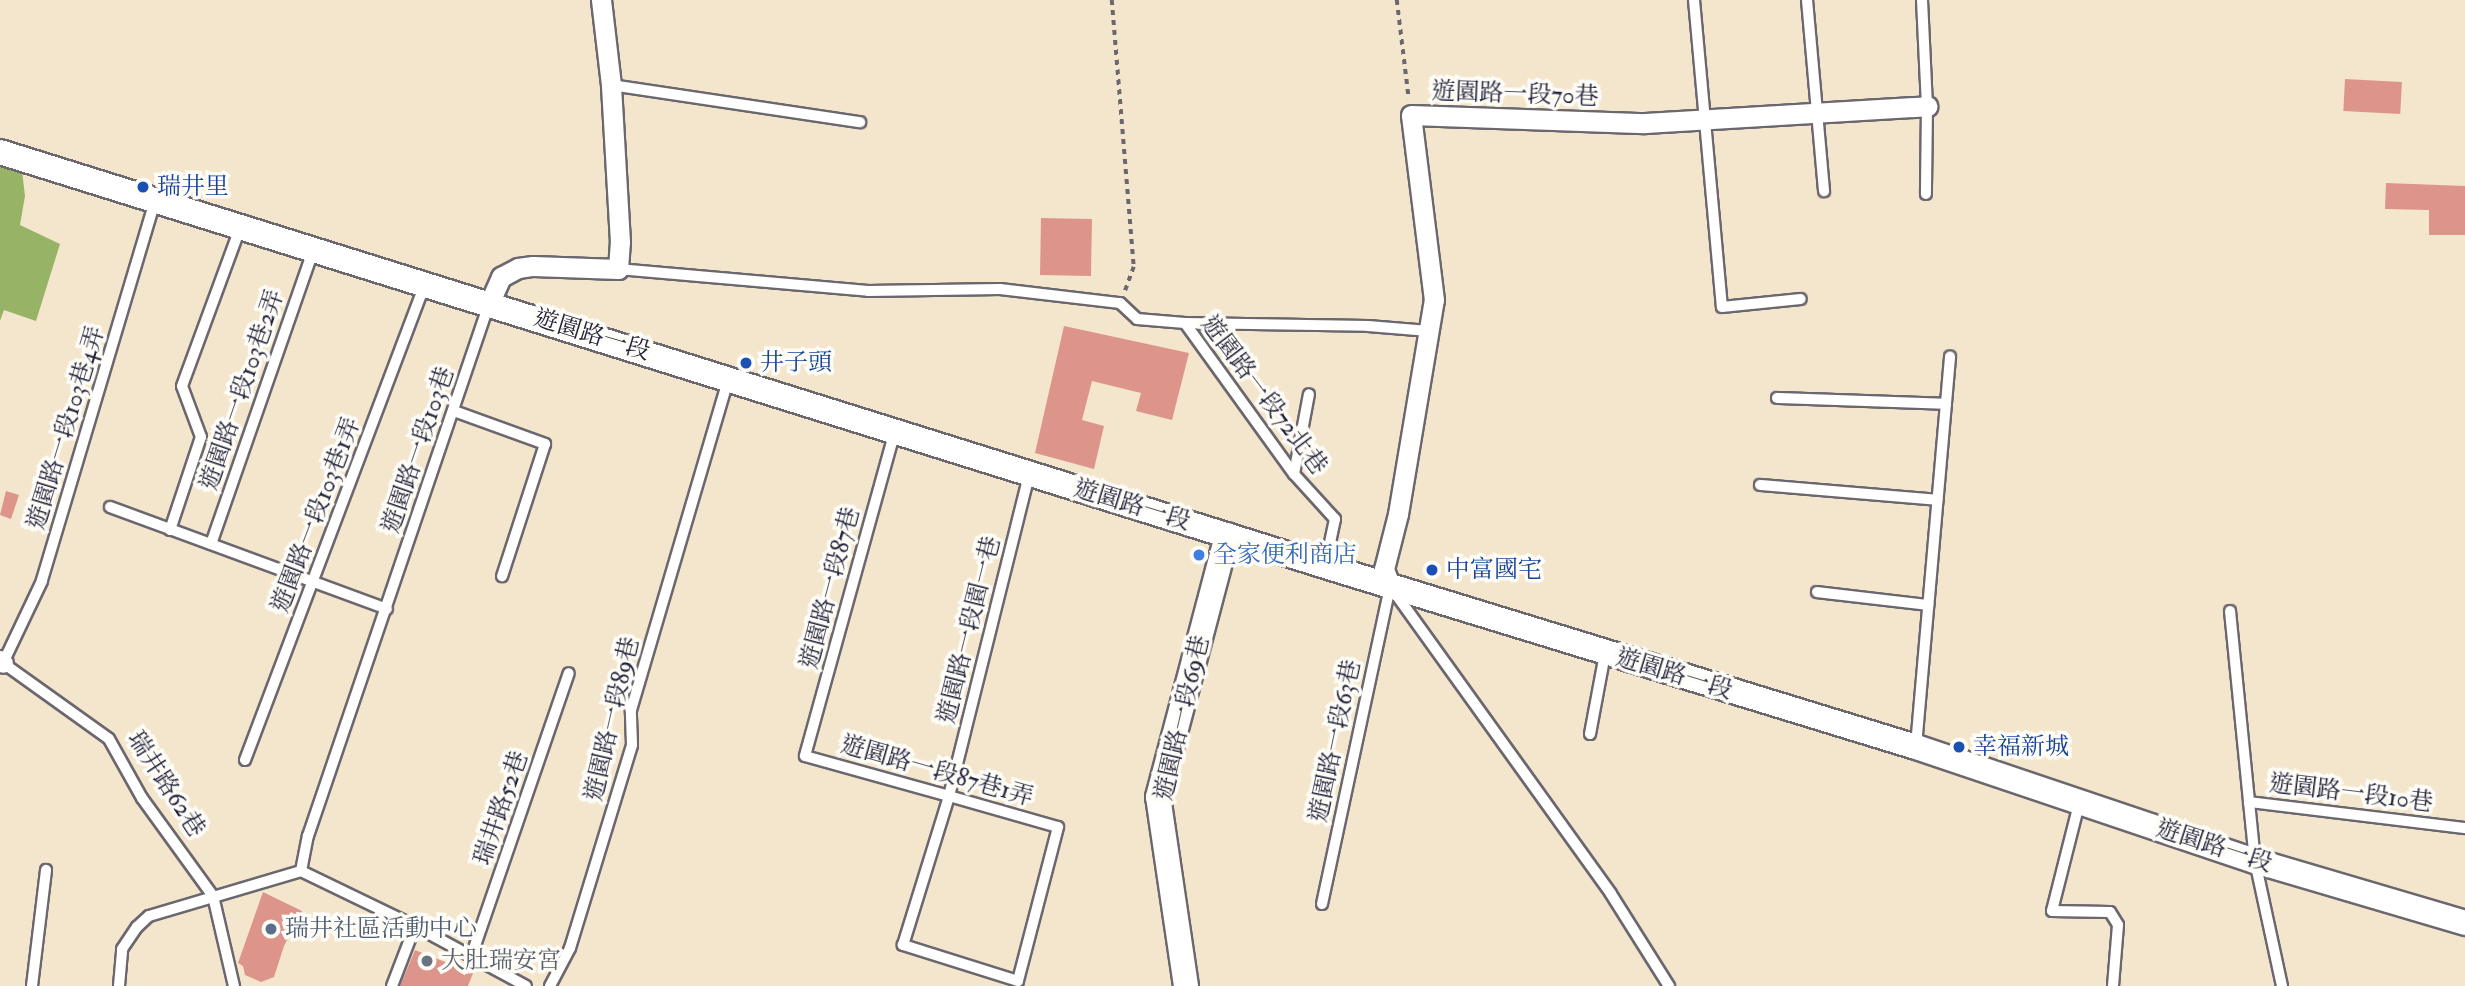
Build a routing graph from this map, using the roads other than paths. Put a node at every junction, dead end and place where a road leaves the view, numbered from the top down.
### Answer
1 (601, 0) edge
2 (1694, 0) edge
3 (1807, 0) edge
4 (1922, 0) edge
5 (611, 85) junction
6 (1927, 106) junction
7 (1816, 112) junction
8 (1702, 118) junction
9 (860, 122) dead end
10 (0, 152) edge
11 (1824, 191) dead end
12 (1926, 194) dead end
13 (156, 199) junction
14 (240, 227) junction
15 (314, 250) junction
16 (618, 270) junction
17 (425, 284) junction
18 (1801, 299) dead end
19 (489, 304) junction
20 (1185, 323) junction
21 (1431, 332) junction
22 (1950, 356) dead end
23 (729, 377) junction
24 (1309, 394) dead end
25 (1777, 398) dead end
26 (1946, 404) junction
27 (453, 411) junction
28 (895, 430) junction
29 (1030, 473) junction
30 (1294, 474) junction
31 (1760, 485) dead end
32 (1937, 500) junction
33 (110, 507) dead end
34 (170, 530) junction
35 (1227, 535) junction
36 (211, 544) junction
37 (1325, 566) junction
38 (502, 576) dead end
39 (313, 582) junction
40 (1390, 585) junction
41 (1817, 592) dead end
42 (1928, 605) junction
43 (387, 609) junction
44 (2230, 611) dead end
45 (1605, 653) junction
46 (1, 662) edge
47 (569, 673) dead end
48 (1590, 734) dead end
49 (1916, 747) junction
50 (805, 756) joint
51 (245, 760) dead end
52 (949, 796) junction
53 (2080, 801) junction
54 (2249, 802) junction
55 (1058, 827) joint
56 (2465, 828) edge
57 (2255, 861) junction
58 (46, 870) dead end
59 (300, 871) junction
60 (213, 896) junction
61 (1322, 904) dead end
62 (2465, 923) edge
63 (415, 926) junction
64 (471, 957) junction
65 (32, 986) edge
66 (119, 986) edge
67 (234, 986) edge
68 (392, 986) edge
69 (526, 986) edge
70 (550, 986) edge
71 (1186, 986) edge
72 (1669, 986) edge
73 (2113, 986) edge
74 (2282, 986) edge

1 - 5 street
2 - 8 lane
3 - 7 lane
4 - 6 lane
5 - 9 lane
5 - 16 street
6 - 7 street, 遊園路一段70巷
6 - 12 lane
7 - 8 street, 遊園路一段70巷
7 - 11 lane
8 - 18 lane
8 - 21 street, 遊園路一段70巷
10 - 13 street, 遊園路一段
13 - 14 street, 遊園路一段
13 - 46 lane, 遊園路一段103巷4弄
14 - 15 street, 遊園路一段
14 - 34 lane
15 - 17 street, 遊園路一段
15 - 36 lane, 遊園路一段103巷2弄
16 - 19 street
16 - 20 lane, 遊園路一段72北巷
17 - 19 street, 遊園路一段
17 - 39 lane, 遊園路一段103巷1弄
19 - 23 street, 遊園路一段
19 - 27 lane, 遊園路一段103巷
20 - 21 lane
20 - 30 lane, 遊園路一段72北巷
21 - 40 street, 遊園路一段70巷
22 - 26 lane
23 - 28 street, 遊園路一段
23 - 70 lane, 遊園路一段89巷
24 - 30 lane
25 - 26 lane
26 - 32 lane
27 - 38 lane
27 - 43 lane, 遊園路一段103巷
28 - 29 street, 遊園路一段
28 - 50 lane, 遊園路一段87巷
29 - 35 street, 遊園路一段
29 - 52 lane, 遊園路一段園一巷
30 - 37 lane, 遊園路一段72北巷
31 - 32 lane
32 - 42 lane
33 - 34 lane
34 - 36 lane
35 - 37 street, 遊園路一段
35 - 71 street, 遊園路一段69巷
36 - 39 lane
37 - 40 street, 遊園路一段
39 - 43 lane
39 - 51 lane, 遊園路一段103巷1弄
40 - 45 street, 遊園路一段
40 - 61 lane, 遊園路一段63巷
40 - 72 lane
41 - 42 lane
42 - 49 lane
43 - 59 lane, 遊園路一段103巷
44 - 54 lane
45 - 48 lane
45 - 49 street, 遊園路一段
46 - 60 lane, 瑞井路62巷
47 - 64 lane, 瑞井路52巷
49 - 53 street, 遊園路一段
50 - 52 lane, 遊園路一段87巷1弄
52 - 55 lane, 遊園路一段87巷1弄
52 - 55 lane, 遊園路一段園一巷
53 - 57 street, 遊園路一段
53 - 73 lane
54 - 56 lane, 遊園路一段10巷
54 - 57 lane, 遊園路一段10巷
57 - 62 street, 遊園路一段
57 - 74 lane, 遊園路一段10巷
58 - 65 lane
59 - 60 lane
59 - 63 lane
60 - 66 lane
60 - 67 lane, 瑞井路62巷
63 - 64 lane
63 - 68 lane
64 - 69 lane

